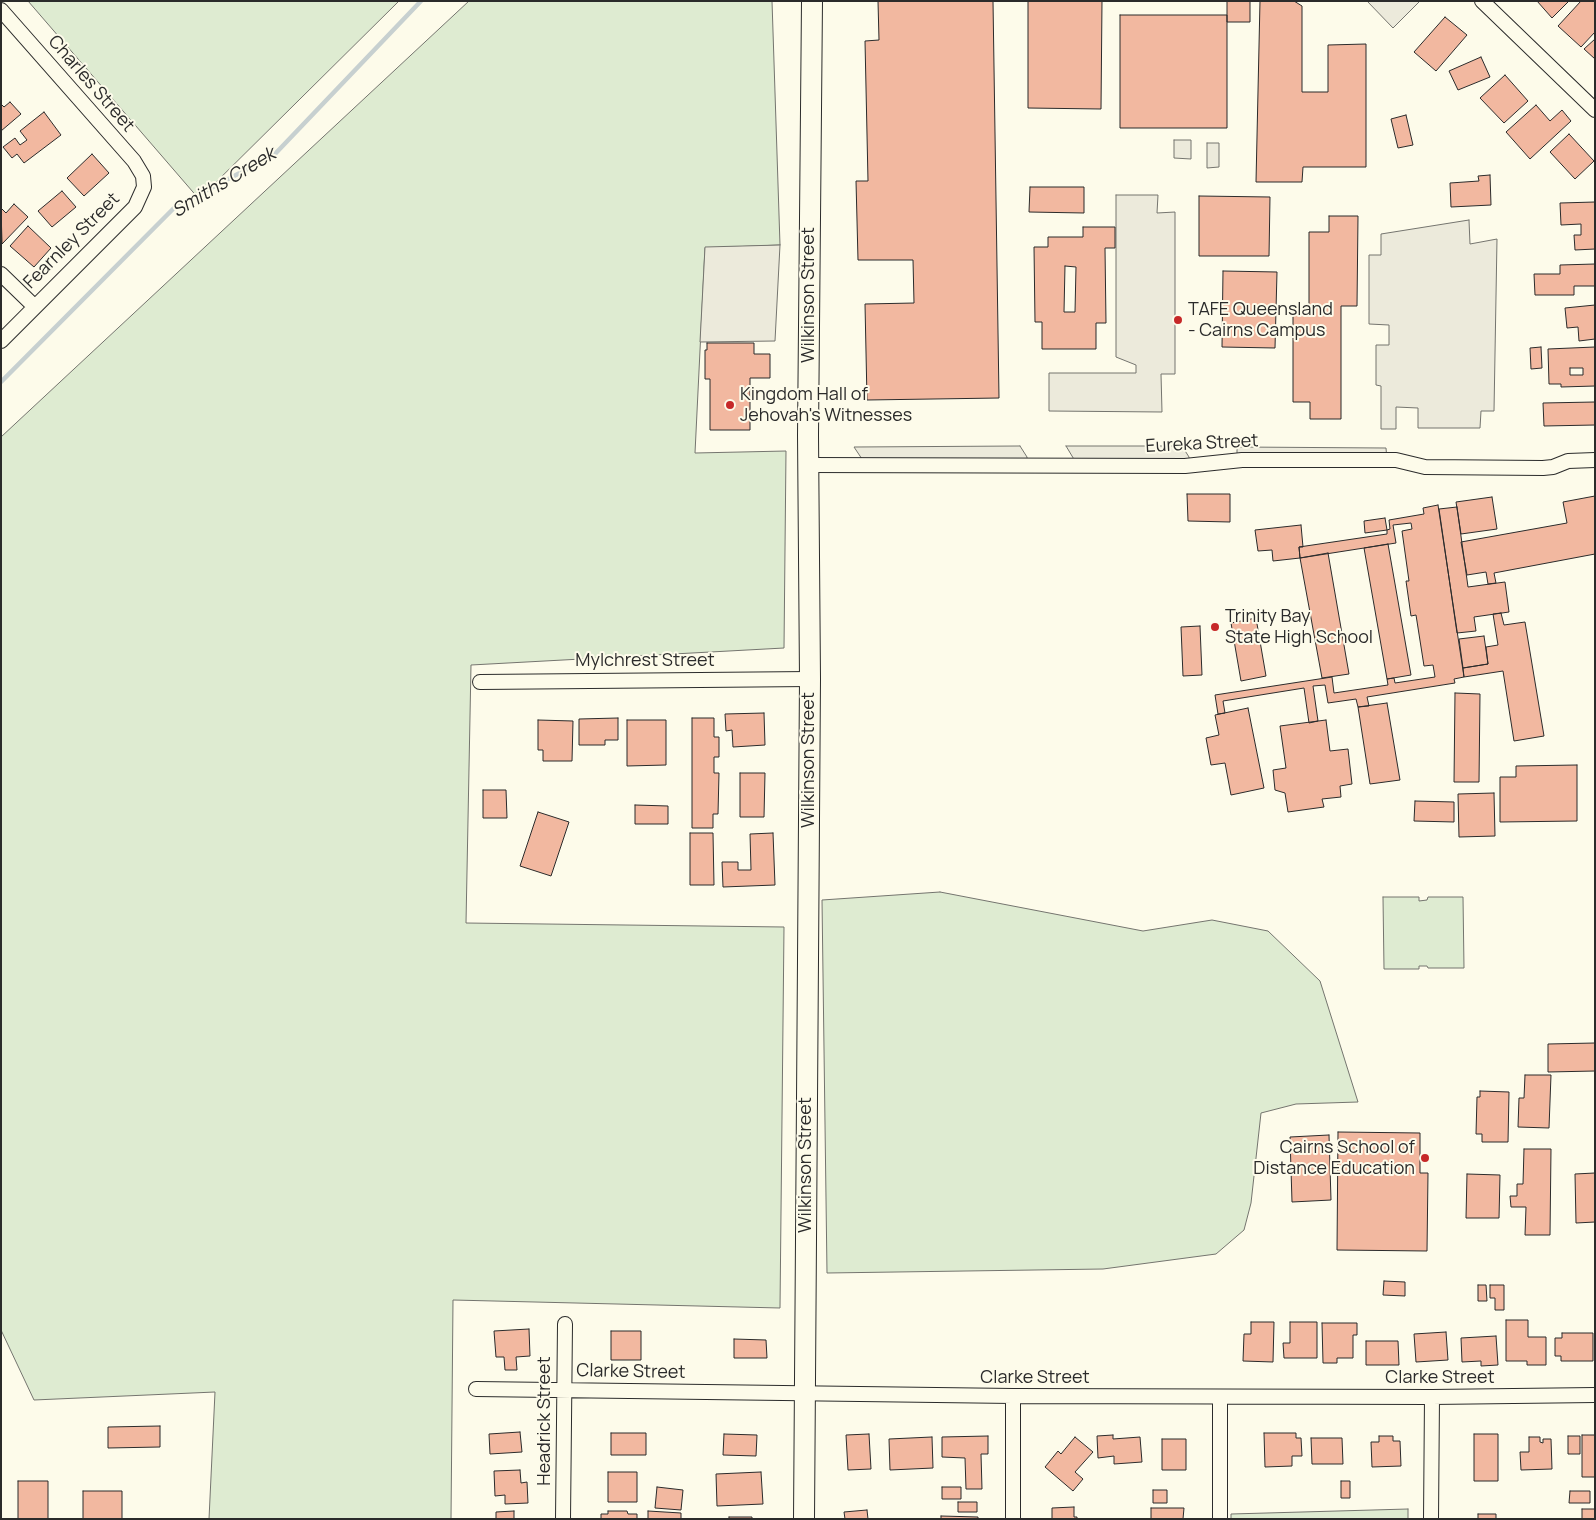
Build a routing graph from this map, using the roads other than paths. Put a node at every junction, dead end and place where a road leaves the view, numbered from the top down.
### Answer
1 (812, 1) edge
2 (1482, 1) edge
3 (1, 10) edge
4 (1595, 110) edge
5 (144, 187) joint
6 (1, 274) edge
7 (34, 306) junction
8 (1, 340) edge
9 (1595, 460) edge
10 (808, 464) junction
11 (810, 679) junction
12 (480, 682) dead end
13 (565, 1324) dead end
14 (476, 1389) dead end
15 (564, 1389) junction
16 (804, 1394) junction
17 (1595, 1395) edge
18 (1013, 1396) junction
19 (1220, 1397) junction
20 (1432, 1397) junction
21 (563, 1519) edge
22 (804, 1519) edge
23 (1013, 1519) edge
24 (1220, 1519) edge
25 (1431, 1519) edge

1 - 10 street, Wilkinson Street
2 - 4 street
3 - 5 street, Charles Street
5 - 7 street, Fearnley Street
6 - 7 street
7 - 8 street, Fearnley Street
9 - 10 street, Eureka Street
10 - 11 street, Wilkinson Street
11 - 12 street, Mylchrest Street
11 - 16 street, Wilkinson Street
13 - 15 street, Headrick Street
14 - 15 street, Clarke Street
15 - 16 street, Clarke Street
15 - 21 street, Headrick Street
16 - 18 street, Clarke Street
16 - 22 street, Wilkinson Street
17 - 20 street, Clarke Street
18 - 19 street, Clarke Street
18 - 23 street
19 - 20 street, Clarke Street
19 - 24 street
20 - 25 street

